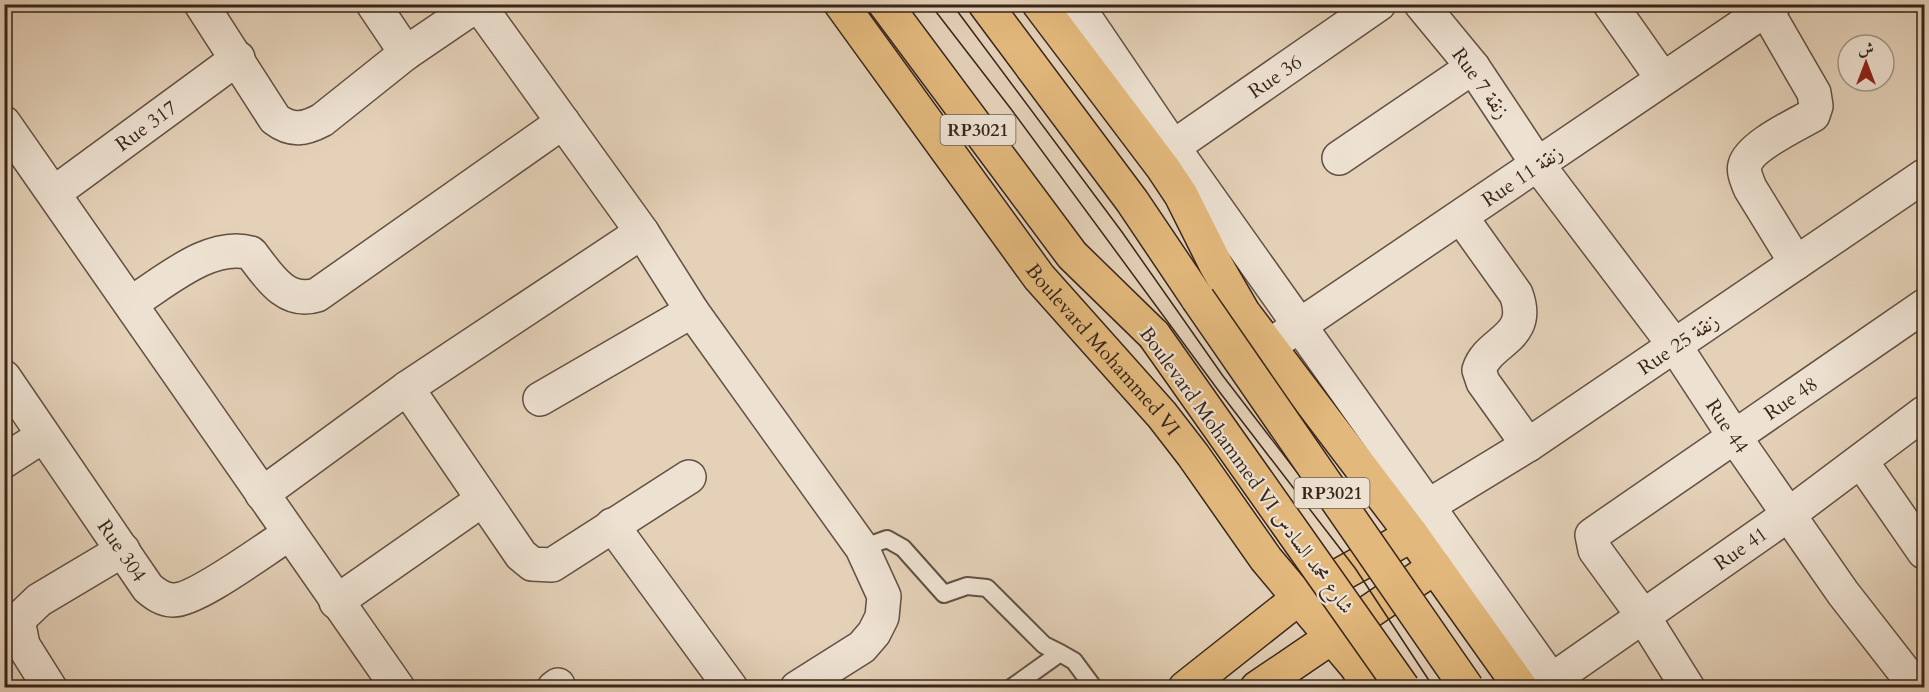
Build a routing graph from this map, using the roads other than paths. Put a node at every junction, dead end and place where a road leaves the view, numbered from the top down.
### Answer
1 (201, 4) edge
2 (373, 4) edge
3 (841, 4) edge
4 (885, 4) edge
5 (985, 4) edge
6 (1039, 4) edge
7 (1076, 4) edge
8 (1379, 4) edge
9 (1420, 4) edge
10 (1610, 4) edge
11 (1770, 7) edge
12 (406, 53) junction
13 (238, 58) junction
14 (1473, 67) junction
15 (1662, 78) junction
16 (563, 122) junction
17 (4, 123) edge
18 (1173, 147) junction
19 (1339, 158) dead end
20 (15, 162) edge
21 (1538, 165) junction
22 (1924, 176) edge
23 (54, 193) junction
24 (1461, 217) junction
25 (642, 232) junction
26 (1796, 263) junction
27 (131, 303) junction
28 (1924, 306) edge
29 (692, 311) junction
30 (1300, 327) junction
31 (1269, 346) junction
32 (1675, 346) junction
33 (4, 377) edge
34 (407, 388) junction
35 (540, 399) dead end
36 (1924, 413) edge
37 (43, 436) junction
38 (1734, 436) junction
39 (1528, 445) junction
40 (4, 461) edge
41 (1861, 461) junction
42 (689, 477) dead end
43 (262, 494) junction
44 (482, 500) junction
45 (1428, 506) junction
46 (1788, 515) junction
47 (612, 525) junction
48 (289, 534) junction
49 (1412, 535) junction
50 (862, 548) junction
51 (123, 550) junction
52 (1924, 552) edge
53 (1435, 567) junction
54 (1300, 597) junction
55 (336, 603) junction
56 (1643, 616) junction
57 (1331, 637) junction
58 (1060, 653) junction
59 (1902, 682) edge
60 (1544, 685) edge
61 (50, 687) edge
62 (398, 687) edge
63 (731, 687) edge
64 (797, 687) edge
65 (1011, 687) edge
66 (1094, 687) edge
67 (1185, 687) edge
68 (1257, 687) edge
69 (1371, 687) edge
70 (1403, 687) edge
71 (1467, 687) edge
72 (1689, 687) edge

1 - 13 street
2 - 12 street
3 - 54 main road, Boulevard Mohammed VI
4 - 70 main road, Boulevard Mohammed VI شارع محمد السادس / RP3021, bridge
5 - 71 main road, RP3021, bridge
6 - 31 main road
7 - 18 street
8 - 18 street, Rue 36
9 - 14 street, Rue 7 زنقة
10 - 15 street
11 - 15 street, Rue 11 زنقة
11 - 26 street
12 - 13 street
12 - 16 street
13 - 23 street, Rue 317
14 - 19 street
14 - 21 street, Rue 7 زنقة
15 - 21 street, Rue 11 زنقة
16 - 25 street
16 - 27 street
17 - 20 street
18 - 30 street
20 - 23 street
21 - 24 street, Rue 11 زنقة
21 - 32 street, Rue 44
22 - 26 street, Rue 25 زنقة
23 - 27 street
24 - 30 street, Rue 11 زنقة
24 - 39 street
25 - 29 street
25 - 34 street
26 - 32 street, Rue 25 زنقة
27 - 43 street
28 - 38 street, Rue 48
29 - 35 street
29 - 50 street
30 - 31 street, Rue 11 زنقة
30 - 45 street
31 - 49 main road
32 - 38 street, Rue 44
32 - 39 street, Rue 25 زنقة
33 - 37 street, Rue 304
34 - 43 street
34 - 44 street
36 - 41 street, Rue 41
37 - 40 street
37 - 51 street, Rue 304
38 - 46 street, Rue 44
38 - 56 street, Rue 48
39 - 45 street, Rue 25 زنقة
41 - 46 street, Rue 41
41 - 52 street
42 - 47 street
43 - 48 street
44 - 47 street
44 - 55 street
45 - 60 street
46 - 56 street, Rue 41
46 - 59 street, Rue 44
47 - 63 street
48 - 51 street, Rue 304
48 - 55 street
49 - 53 main road
49 - 54 main road
50 - 58 lane
50 - 64 street
51 - 61 street
53 - 57 main road
53 - 60 main road
54 - 57 main road, Boulevard Mohammed VI
54 - 67 main road
55 - 62 street
56 - 60 street, Rue 41
56 - 72 street
57 - 68 main road
57 - 69 main road, Boulevard Mohammed VI
58 - 65 lane
58 - 66 lane

